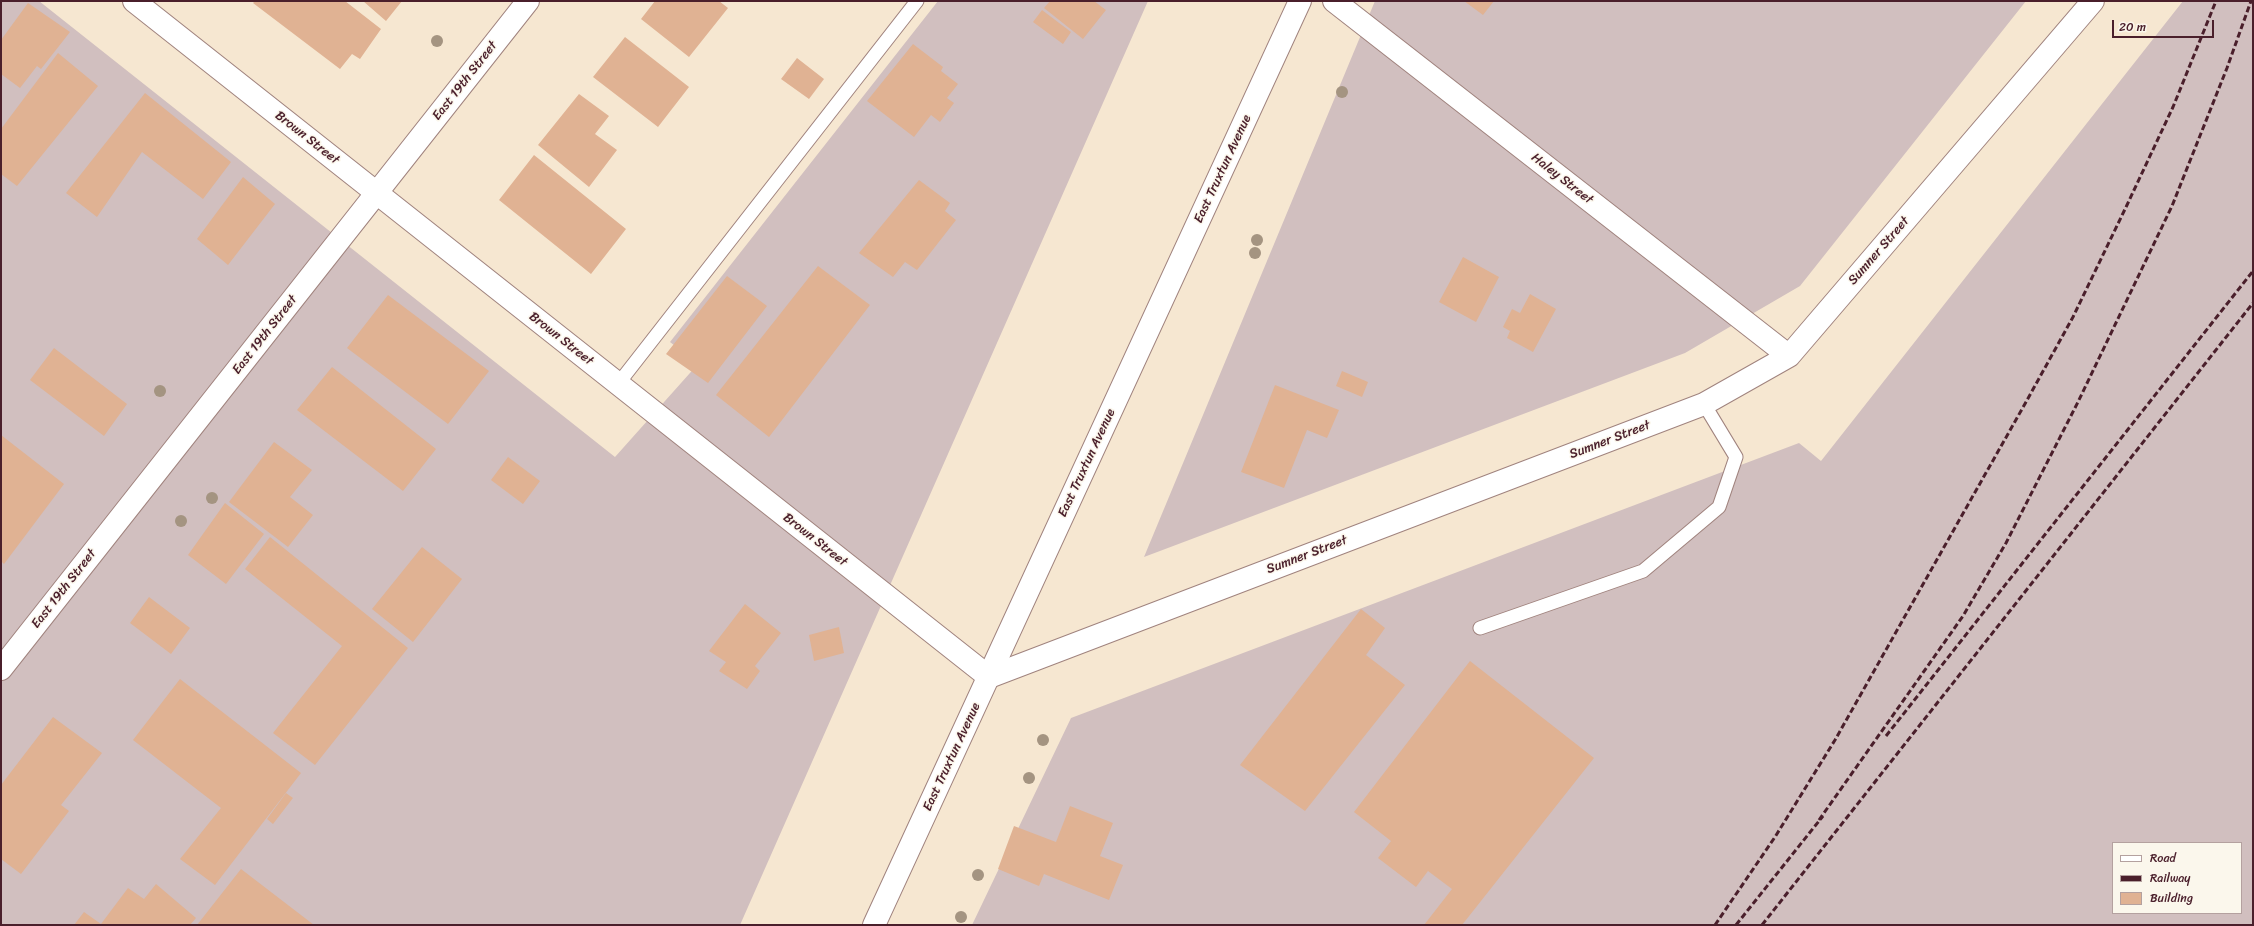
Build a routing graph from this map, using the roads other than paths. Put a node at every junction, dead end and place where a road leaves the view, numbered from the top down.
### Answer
1 (134, 1) edge
2 (528, 1) edge
3 (917, 1) edge
4 (1300, 1) edge
5 (1334, 1) edge
6 (2093, 1) edge
7 (377, 193) junction
8 (1789, 356) junction
9 (618, 384) junction
10 (1704, 404) junction
11 (1480, 628) dead end
12 (1, 668) edge
13 (989, 677) junction
14 (874, 925) edge

1 - 7 street, Brown Street
2 - 7 street, East 19th Street
3 - 9 lane
4 - 13 street, East Truxtun Avenue
5 - 8 street, Haley Street
6 - 8 street, Sumner Street
7 - 9 street, Brown Street
7 - 12 street, East 19th Street
8 - 10 street, Sumner Street
9 - 13 street, Brown Street
10 - 11 lane
10 - 13 street, Sumner Street
13 - 14 street, East Truxtun Avenue

